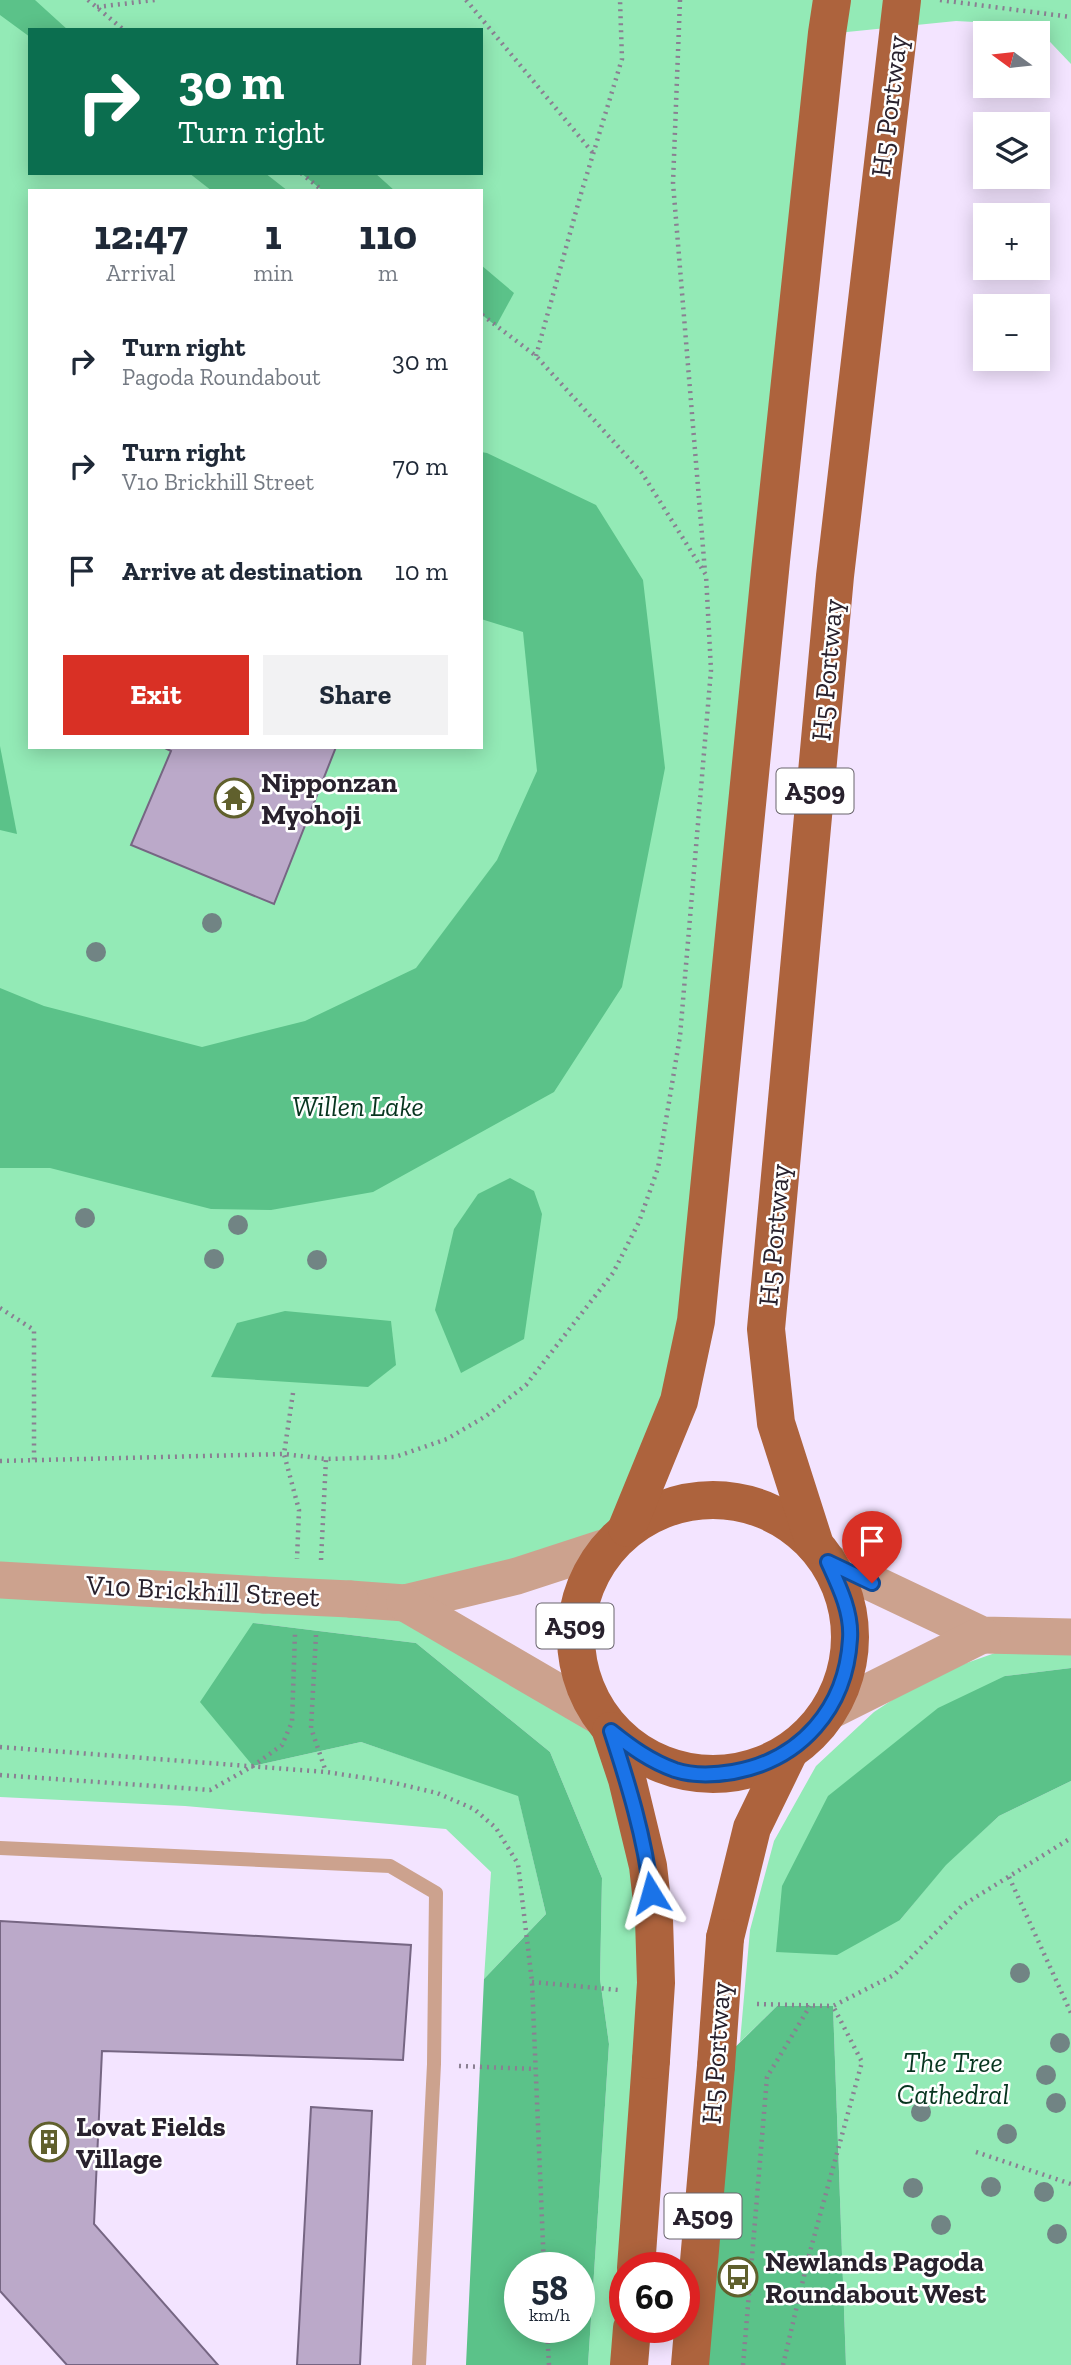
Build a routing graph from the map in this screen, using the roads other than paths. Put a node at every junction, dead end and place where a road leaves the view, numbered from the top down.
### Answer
1 (829, 17) edge
2 (899, 17) edge
3 (618, 1537) junction
4 (822, 1554) junction
5 (0, 1580) edge
6 (405, 1603) junction
7 (982, 1635) junction
8 (1071, 1637) edge
9 (828, 1712) junction
10 (605, 1723) junction
11 (789, 1752) junction
12 (0, 1848) edge
13 (637, 2252) edge
14 (631, 2343) edge
15 (419, 2365) edge
16 (629, 2365) edge
17 (691, 2365) edge

1 - 3 main road, A509
2 - 4 main road, H5 Portway / A509
3 - 4 main road, A509
3 - 6 street, V10 Brickhill Street
3 - 10 main road, A509
4 - 7 street
4 - 9 main road, A509
5 - 6 street, V10 Brickhill Street, bridge
6 - 10 street, V10 Brickhill Street
7 - 8 street
7 - 9 street
9 - 11 main road, A509
10 - 11 main road, A509
10 - 13 main road, A509, bridge
11 - 17 main road, H5 Portway / A509, bridge
12 - 15 lane
14 - 16 main road

